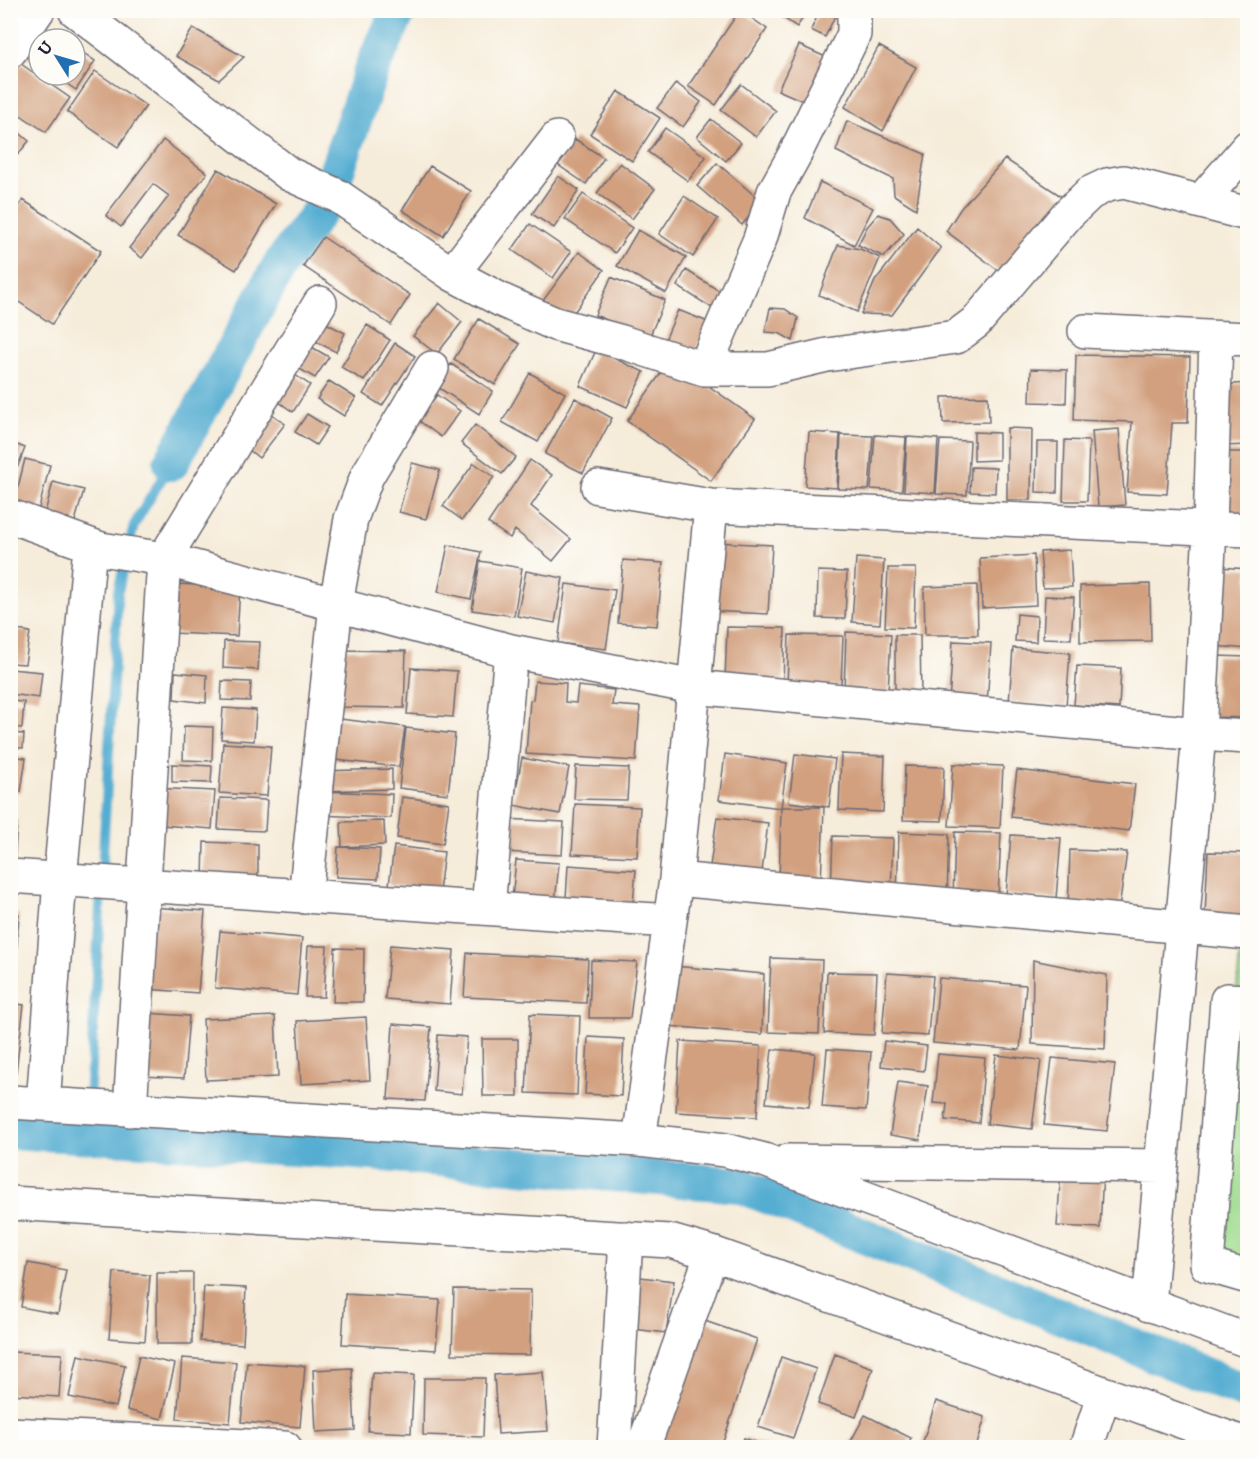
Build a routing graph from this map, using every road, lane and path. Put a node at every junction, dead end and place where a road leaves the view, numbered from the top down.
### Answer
1 (38, 10) edge
2 (75, 10) edge
3 (854, 10) edge
4 (10, 51) edge
5 (557, 138) dead end
6 (1248, 147) edge
7 (1201, 201) junction
8 (1248, 214) edge
9 (452, 274) junction
10 (320, 303) dead end
11 (1085, 331) dead end
12 (1216, 338) junction
13 (1248, 339) edge
14 (432, 368) dead end
15 (704, 369) junction
16 (598, 487) dead end
17 (711, 506) junction
18 (10, 516) edge
19 (1210, 528) junction
20 (1248, 530) edge
21 (96, 547) junction
22 (157, 558) junction
23 (336, 604) junction
24 (511, 651) junction
25 (693, 687) junction
26 (1199, 734) junction
27 (1248, 737) edge
28 (10, 876) edge
29 (676, 879) junction
30 (65, 880) junction
31 (138, 885) junction
32 (305, 897) junction
33 (488, 908) junction
34 (670, 921) junction
35 (1182, 927) junction
36 (1248, 933) edge
37 (1248, 1001) edge
38 (10, 1102) edge
39 (46, 1104) junction
40 (125, 1110) junction
41 (639, 1140) junction
42 (764, 1161) junction
43 (1161, 1166) junction
44 (10, 1203) edge
45 (626, 1238) junction
46 (712, 1253) junction
47 (1248, 1277) edge
48 (1149, 1305) junction
49 (1248, 1341) edge
50 (1104, 1394) junction
51 (10, 1434) edge
52 (77, 1442) edge
53 (1248, 1445) edge
54 (285, 1448) edge
55 (614, 1448) edge
56 (643, 1448) edge
57 (1086, 1448) edge

1 - 4 street
2 - 9 street
3 - 15 street
5 - 9 street
6 - 7 street
7 - 8 street
7 - 15 street
9 - 15 street
10 - 22 street
11 - 12 street
12 - 13 street
12 - 19 street
14 - 23 street
16 - 17 street
17 - 19 street
17 - 25 street
18 - 21 street
19 - 20 street
19 - 26 street
21 - 22 street
21 - 30 street
22 - 23 street
22 - 31 street
23 - 24 street
23 - 32 street
24 - 25 street
24 - 33 street
25 - 26 street
25 - 29 street
26 - 27 street
26 - 35 street
28 - 30 street
29 - 34 street
29 - 35 street
30 - 31 street
30 - 39 street
31 - 32 street
31 - 40 street
32 - 33 street
33 - 34 street
34 - 41 street
35 - 36 street
35 - 43 street
37 - 47 street
38 - 39 street
39 - 40 street
40 - 41 street
41 - 42 street
42 - 43 street
42 - 48 street
43 - 48 street
44 - 45 street
45 - 46 street
45 - 55 street
46 - 50 street
46 - 56 street
48 - 49 street
50 - 53 street
50 - 57 street
51 - 52 street
52 - 54 street

